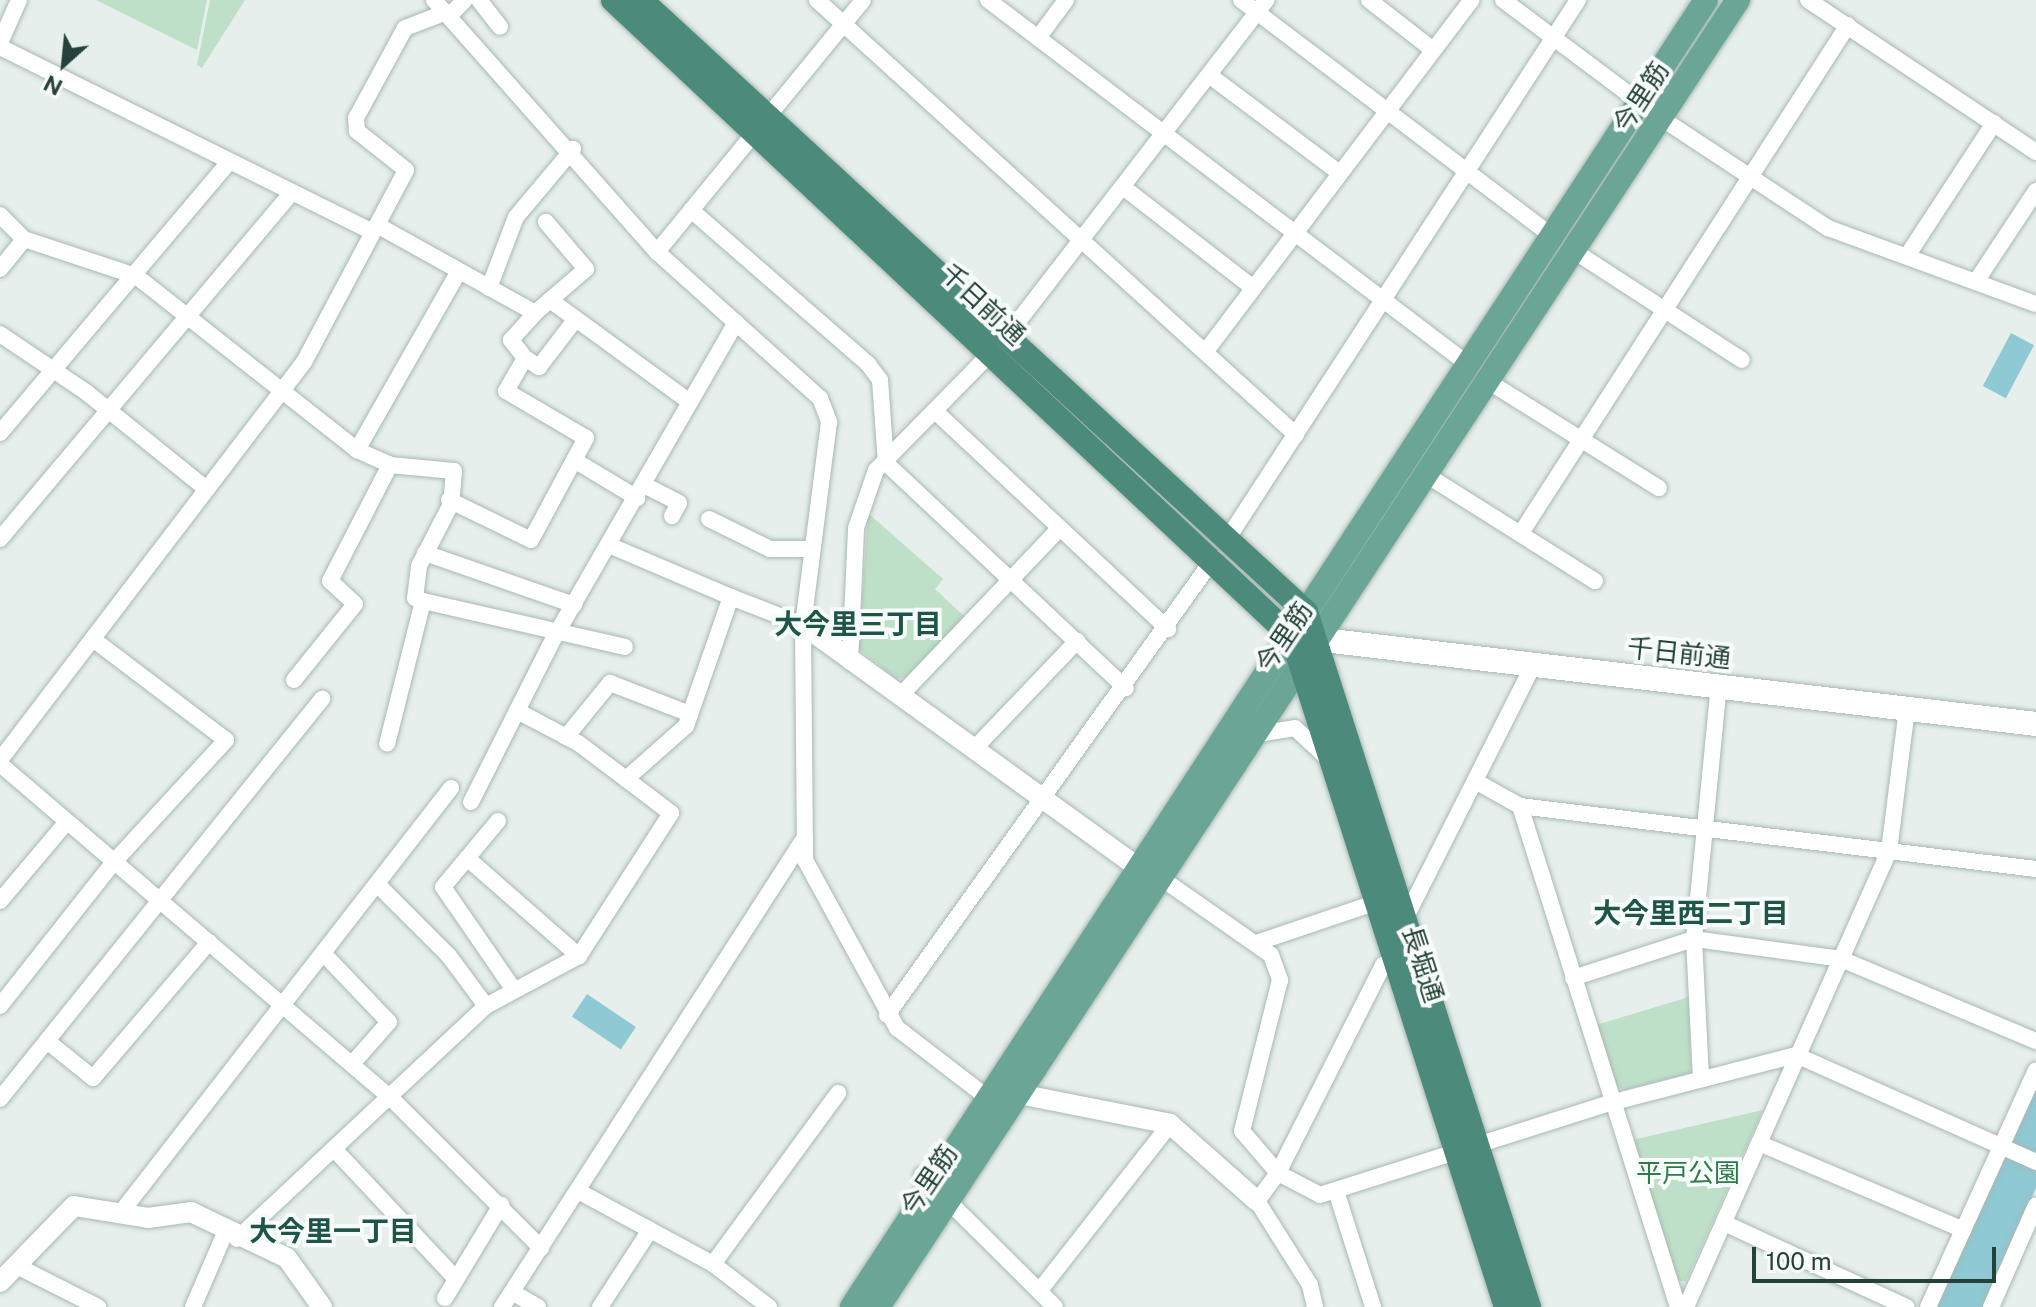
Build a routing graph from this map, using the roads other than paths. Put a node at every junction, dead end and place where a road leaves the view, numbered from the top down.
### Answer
1 (19, 0) edge
2 (434, 0) edge
3 (465, 0) edge
4 (479, 0) edge
5 (613, 0) edge
6 (817, 0) edge
7 (863, 0) edge
8 (988, 0) edge
9 (1066, 0) edge
10 (1241, 0) edge
11 (1369, 0) edge
12 (1471, 0) edge
13 (1503, 0) edge
14 (1578, 0) edge
15 (1706, 0) edge
16 (1738, 0) edge
17 (1808, 0) edge
18 (649, 3) edge
19 (1261, 6) edge
20 (448, 14) junction
21 (844, 25) junction
22 (1848, 25) junction
23 (500, 27) dead end
24 (1038, 38) junction
25 (1554, 40) junction
26 (0, 45) edge
27 (1433, 50) junction
28 (1209, 75) junction
29 (1639, 103) junction
30 (1386, 111) junction
31 (1661, 118) junction
32 (1994, 123) junction
33 (762, 126) junction
34 (1163, 135) junction
35 (573, 149) junction
36 (2036, 152) edge
37 (227, 164) junction
38 (1338, 172) junction
39 (1466, 172) junction
40 (1752, 179) junction
41 (1123, 187) junction
42 (2036, 191) edge
43 (291, 193) junction
44 (691, 210) junction
45 (0, 215) edge
46 (546, 222) dead end
47 (374, 228) junction
48 (1293, 233) junction
49 (1551, 235) junction
50 (24, 239) junction
51 (1083, 243) junction
52 (1574, 251) junction
53 (657, 252) junction
54 (1907, 256) junction
55 (0, 269) edge
56 (457, 275) junction
57 (136, 276) junction
58 (1977, 280) junction
59 (1252, 287) junction
60 (489, 288) junction
61 (550, 300) junction
62 (1381, 300) junction
63 (2036, 304) edge
64 (1665, 312) junction
65 (535, 313) junction
66 (193, 315) junction
67 (575, 320) junction
68 (736, 322) junction
69 (0, 334) edge
70 (1000, 344) junction
71 (1206, 351) junction
72 (525, 358) junction
73 (1742, 360) dead end
74 (1465, 362) junction
75 (52, 370) junction
76 (1486, 380) junction
77 (285, 389) junction
78 (690, 402) junction
79 (108, 410) junction
80 (936, 412) junction
81 (0, 433) edge
82 (1296, 435) junction
83 (1583, 440) junction
84 (357, 450) junction
85 (574, 460) junction
86 (886, 463) junction
87 (390, 465) junction
88 (1425, 474) junction
89 (205, 488) junction
90 (1659, 488) dead end
91 (640, 491) junction
92 (449, 500) junction
93 (672, 516) dead end
94 (709, 519) dead end
95 (1056, 532) junction
96 (1521, 533) junction
97 (0, 539) edge
98 (611, 546) junction
99 (1221, 548) junction
100 (811, 549) junction
101 (425, 553) junction
102 (1010, 579) junction
103 (1595, 581) dead end
104 (731, 597) junction
105 (423, 601) junction
106 (574, 605) junction
107 (1306, 612) junction
108 (803, 625) junction
109 (1168, 629) junction
110 (556, 634) junction
111 (1292, 637) junction
112 (93, 639) junction
113 (1317, 639) junction
114 (1077, 641) junction
115 (625, 647) dead end
116 (850, 662) junction
117 (1299, 664) junction
118 (1533, 666) junction
119 (294, 680) dead end
120 (1719, 686) junction
121 (1126, 688) junction
122 (899, 697) junction
123 (322, 699) dead end
124 (1907, 709) junction
125 (517, 711) junction
126 (690, 714) junction
127 (2036, 724) edge
128 (566, 737) junction
129 (1251, 738) junction
130 (387, 744) dead end
131 (973, 750) junction
132 (0, 762) edge
133 (1331, 764) junction
134 (626, 779) junction
135 (1475, 781) junction
136 (451, 788) dead end
137 (1042, 800) junction
138 (471, 802) dead end
139 (1520, 806) junction
140 (498, 821) dead end
141 (65, 824) junction
142 (1704, 828) junction
143 (805, 837) junction
144 (1889, 851) junction
145 (467, 858) junction
146 (113, 863) junction
147 (2036, 869) edge
148 (1150, 873) junction
149 (377, 884) junction
150 (159, 900) junction
151 (0, 901) edge
152 (1374, 903) junction
153 (1407, 915) junction
154 (1694, 939) junction
155 (209, 942) junction
156 (1259, 942) junction
157 (323, 953) junction
158 (579, 956) junction
159 (1841, 959) junction
160 (1393, 961) junction
161 (1573, 978) junction
162 (512, 987) junction
163 (283, 1004) junction
164 (0, 1006) edge
165 (486, 1006) junction
166 (887, 1015) junction
167 (47, 1041) junction
168 (2036, 1041) edge
169 (1796, 1055) junction
170 (352, 1064) junction
171 (2036, 1070) edge
172 (1701, 1078) junction
173 (838, 1093) dead end
174 (1019, 1094) junction
175 (988, 1098) junction
176 (0, 1099) edge
177 (392, 1099) junction
178 (1614, 1102) junction
179 (1170, 1124) junction
180 (1761, 1144) junction
181 (1465, 1148) junction
182 (2004, 1148) junction
183 (334, 1149) junction
184 (2036, 1162) edge
185 (1278, 1173) junction
186 (935, 1187) junction
187 (578, 1191) junction
188 (1337, 1194) junction
189 (1257, 1201) junction
190 (501, 1205) junction
191 (2036, 1205) edge
192 (119, 1215) junction
193 (1724, 1223) junction
194 (650, 1230) junction
195 (1964, 1230) junction
196 (231, 1236) junction
197 (541, 1248) junction
198 (713, 1264) junction
199 (17, 1266) junction
200 (456, 1279) junction
201 (0, 1282) edge
202 (1040, 1290) junction
203 (512, 1292) junction
204 (445, 1298) dead end
205 (98, 1307) edge
206 (193, 1307) edge
207 (322, 1307) edge
208 (502, 1307) edge
209 (538, 1307) edge
210 (600, 1307) edge
211 (769, 1307) edge
212 (852, 1307) edge
213 (878, 1307) edge
214 (1055, 1307) edge
215 (1315, 1307) edge
216 (1373, 1307) edge
217 (1506, 1307) edge
218 (1529, 1307) edge
219 (1678, 1307) edge
220 (1686, 1307) edge
221 (1907, 1307) edge
222 (1928, 1307) edge
223 (1991, 1307) edge

1 - 26 street
2 - 20 street
3 - 20 street
4 - 23 street
5 - 33 highway, 千日前通
6 - 21 street
7 - 21 street
8 - 24 street
9 - 24 street
10 - 19 street
11 - 27 street
12 - 27 street
13 - 25 street
14 - 25 street
15 - 29 main road, 今里筋
16 - 31 main road, 今里筋
17 - 22 street
18 - 33 highway, 千日前通
19 - 28 street
19 - 30 street
20 - 35 street
20 - 47 street
21 - 33 street
21 - 51 street
22 - 32 street
22 - 40 street
24 - 34 street
25 - 29 street
25 - 39 street
26 - 37 street
27 - 30 street
28 - 34 street
28 - 38 street
29 - 31 street
29 - 49 main road, 今里筋
30 - 38 street
30 - 39 street
31 - 40 street
31 - 52 main road, 今里筋
32 - 36 street
32 - 54 street
33 - 44 street
33 - 70 highway, 千日前通
34 - 41 street
34 - 48 street
35 - 53 street
35 - 60 street
37 - 43 street
37 - 57 street
38 - 48 street
39 - 49 street
39 - 62 street
40 - 54 street
40 - 64 street
41 - 51 street
41 - 59 street
42 - 58 street
43 - 47 street
43 - 66 street
44 - 53 street
44 - 86 street
45 - 50 street
46 - 61 street
47 - 56 street
47 - 77 street
48 - 59 street
48 - 62 street
49 - 74 main road, 今里筋
50 - 55 street
50 - 57 street
51 - 70 street
51 - 71 street
52 - 64 street
52 - 76 main road, 今里筋
53 - 68 street
54 - 58 street
56 - 60 street
56 - 84 street
57 - 66 street
57 - 75 street
58 - 63 street
59 - 71 street
60 - 65 street
61 - 65 street
61 - 67 street
62 - 74 street
62 - 82 street
64 - 73 street
64 - 83 street
65 - 72 street
66 - 77 street
66 - 79 street
67 - 72 street
67 - 78 street
68 - 78 street
68 - 100 street
69 - 75 street
70 - 80 street
70 - 99 highway, 千日前通
71 - 82 street
72 - 85 street
74 - 107 main road, 今里筋
75 - 79 street
75 - 81 street
76 - 83 street
76 - 88 main road, 今里筋
77 - 84 street
77 - 89 street
78 - 91 street
79 - 89 street
79 - 97 street
80 - 86 street
80 - 95 street
82 - 99 street
83 - 90 street
83 - 96 street
84 - 87 street
85 - 91 street
85 - 92 street
86 - 102 street
86 - 116 street
87 - 92 street
87 - 119 street
88 - 96 street
88 - 113 main road, 今里筋
89 - 112 street
91 - 93 street
91 - 98 street
92 - 101 street
94 - 100 street
95 - 102 street
95 - 109 street
96 - 103 street
98 - 104 street
98 - 106 street
99 - 107 highway, 千日前通
99 - 109 street
99 - 111 highway, 千日前通
100 - 108 street
101 - 105 street
101 - 106 street
102 - 114 street
102 - 122 street
104 - 108 street
104 - 126 street
105 - 110 street
105 - 130 street
106 - 110 street
107 - 111 main road, 今里筋
107 - 113 highway, 千日前通
108 - 116 street
108 - 143 street
109 - 121 street
110 - 115 street
110 - 125 street
111 - 113 main road, 千日前通
111 - 117 highway, 長堀通
111 - 148 main road, 今里筋
112 - 132 street
112 - 146 street
113 - 117 main road, 今里筋
113 - 118 main road, 千日前通
113 - 153 highway, 長堀通
114 - 121 street
114 - 131 street
116 - 122 street
117 - 129 main road, 今里筋
117 - 133 highway, 長堀通
118 - 120 main road, 千日前通
118 - 135 street
120 - 124 main road, 千日前通
120 - 142 street
121 - 137 street
122 - 131 street
123 - 150 street
124 - 127 main road, 千日前通
124 - 144 street
125 - 128 street
125 - 138 street
126 - 128 street
126 - 134 street
128 - 134 street
129 - 133 street
129 - 148 main road, 今里筋
131 - 137 street
132 - 141 street
133 - 152 highway, 長堀通
134 - 158 street
135 - 139 street
135 - 153 street
136 - 149 street
137 - 148 street
137 - 166 street
139 - 142 street
139 - 161 street
140 - 145 street
141 - 146 street
141 - 151 street
142 - 144 street
142 - 154 street
143 - 166 street
143 - 187 street
144 - 147 street
144 - 159 street
145 - 158 street
145 - 162 street
146 - 150 street
146 - 164 street
148 - 156 street
148 - 174 main road, 今里筋
148 - 175 main road, 今里筋
149 - 157 street
149 - 165 street
150 - 155 street
150 - 167 street
152 - 156 street
152 - 160 highway, 長堀通
153 - 181 highway, 長堀通
154 - 159 street
154 - 161 street
154 - 172 street
155 - 163 street
155 - 167 street
156 - 185 street
157 - 163 street
157 - 170 street
158 - 162 street
159 - 168 street
159 - 169 street
160 - 181 highway, 長堀通
160 - 185 street
161 - 178 street
162 - 165 street
163 - 170 street
163 - 192 street
165 - 177 street
166 - 175 street
167 - 176 street
169 - 172 street
169 - 180 street
169 - 182 street
170 - 177 street
171 - 182 street
172 - 178 street
173 - 198 street
174 - 179 street
174 - 186 main road, 今里筋
175 - 186 main road, 今里筋
177 - 183 street
177 - 190 street
178 - 181 street
178 - 219 street
179 - 189 street
179 - 202 street
180 - 193 street
180 - 195 street
181 - 188 street
181 - 217 highway, 長堀通
181 - 218 highway, 長堀通
182 - 184 street
182 - 195 street
183 - 196 street
183 - 200 street
185 - 188 street
185 - 189 street
186 - 202 street
186 - 212 main road, 今里筋
186 - 213 main road, 今里筋
187 - 194 street
187 - 197 street
188 - 216 street
189 - 215 street
190 - 197 street
190 - 200 street
191 - 223 street
192 - 196 street
192 - 199 street
193 - 220 street
193 - 221 street
194 - 198 street
194 - 210 street
195 - 222 street
196 - 206 street
196 - 207 street
197 - 203 street
198 - 211 street
199 - 201 street
199 - 205 street
200 - 204 street
202 - 214 street
203 - 208 street
203 - 209 street

